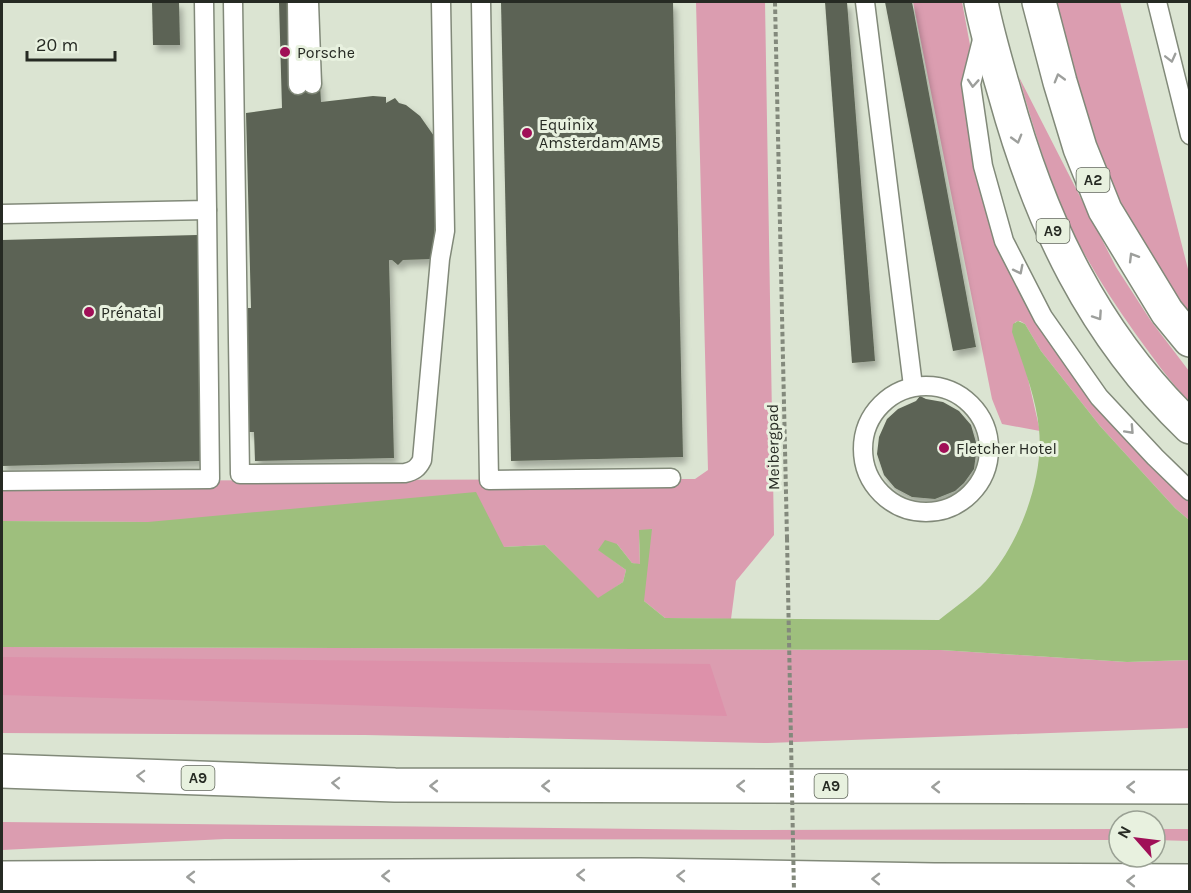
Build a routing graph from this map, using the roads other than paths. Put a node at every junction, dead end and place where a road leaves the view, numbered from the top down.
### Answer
1 (204, 2) edge
2 (233, 2) edge
3 (297, 2) edge
4 (309, 2) edge
5 (441, 2) edge
6 (481, 2) edge
7 (865, 2) edge
8 (1039, 2) edge
9 (1157, 2) edge
10 (983, 14) edge
11 (1190, 135) edge
12 (207, 210) junction
13 (2, 214) edge
14 (1190, 340) edge
15 (913, 386) junction
16 (1190, 427) edge
17 (671, 478) dead end
18 (2, 481) edge
19 (1190, 491) edge
20 (2, 771) edge
21 (1184, 786) edge
22 (2, 879) edge
23 (1190, 881) edge

1 - 12 lane
2 - 5 lane
3 - 4 lane
6 - 17 lane
7 - 15 lane
14 -> 8 highway, A2
9 -> 11 lane
10 -> 16 highway, A9
10 -> 19 lane
12 - 13 lane
12 - 18 lane
15 - 15 lane
21 -> 20 highway, A9
23 -> 22 highway

